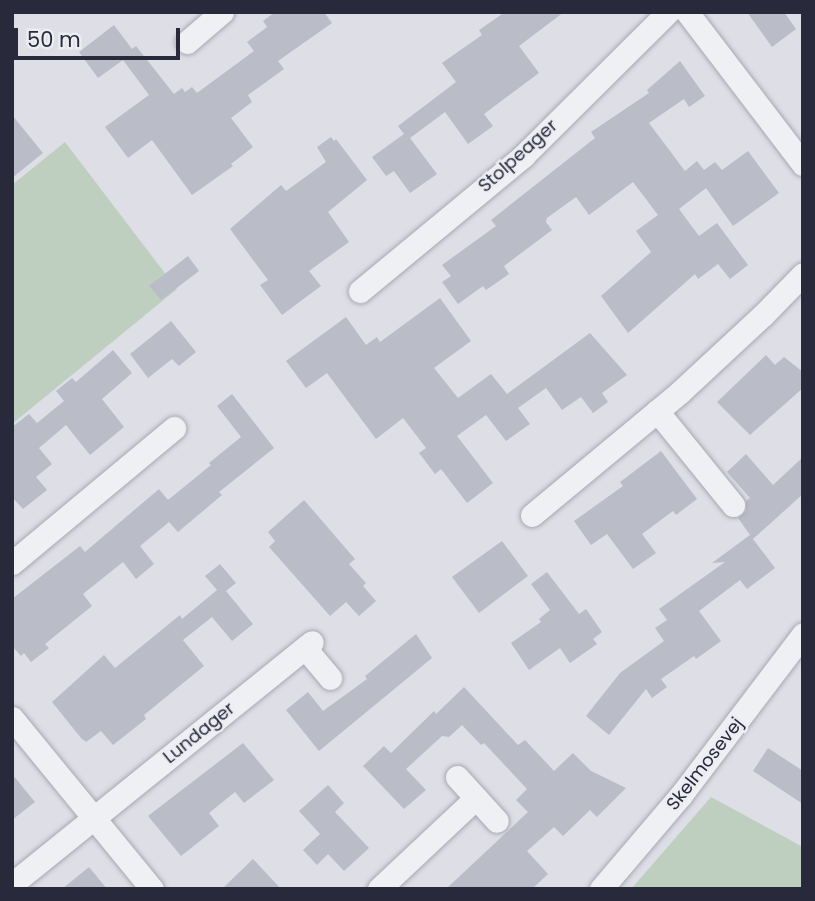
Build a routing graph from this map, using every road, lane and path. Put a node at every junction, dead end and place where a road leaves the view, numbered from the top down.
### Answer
1 (222, 12) edge
2 (668, 12) edge
3 (687, 12) edge
4 (187, 42) dead end
5 (803, 164) edge
6 (803, 274) edge
7 (360, 290) dead end
8 (657, 411) junction
9 (174, 428) dead end
10 (733, 505) dead end
11 (532, 515) dead end
12 (12, 563) edge
13 (803, 634) edge
14 (330, 678) dead end
15 (12, 718) edge
16 (457, 777) dead end
17 (476, 798) junction
18 (93, 818) junction
19 (497, 821) dead end
20 (12, 884) edge
21 (152, 889) edge
22 (379, 889) edge
23 (601, 889) edge

1 - 4 street
2 - 7 street, Stolpeager
3 - 5 street
6 - 8 street
8 - 10 street
8 - 11 street
9 - 12 street
13 - 23 street, Skelmosevej
14 - 18 street, Lundager
15 - 18 street
16 - 17 street
17 - 19 street
17 - 22 street
18 - 20 street, Lundager
18 - 21 street

